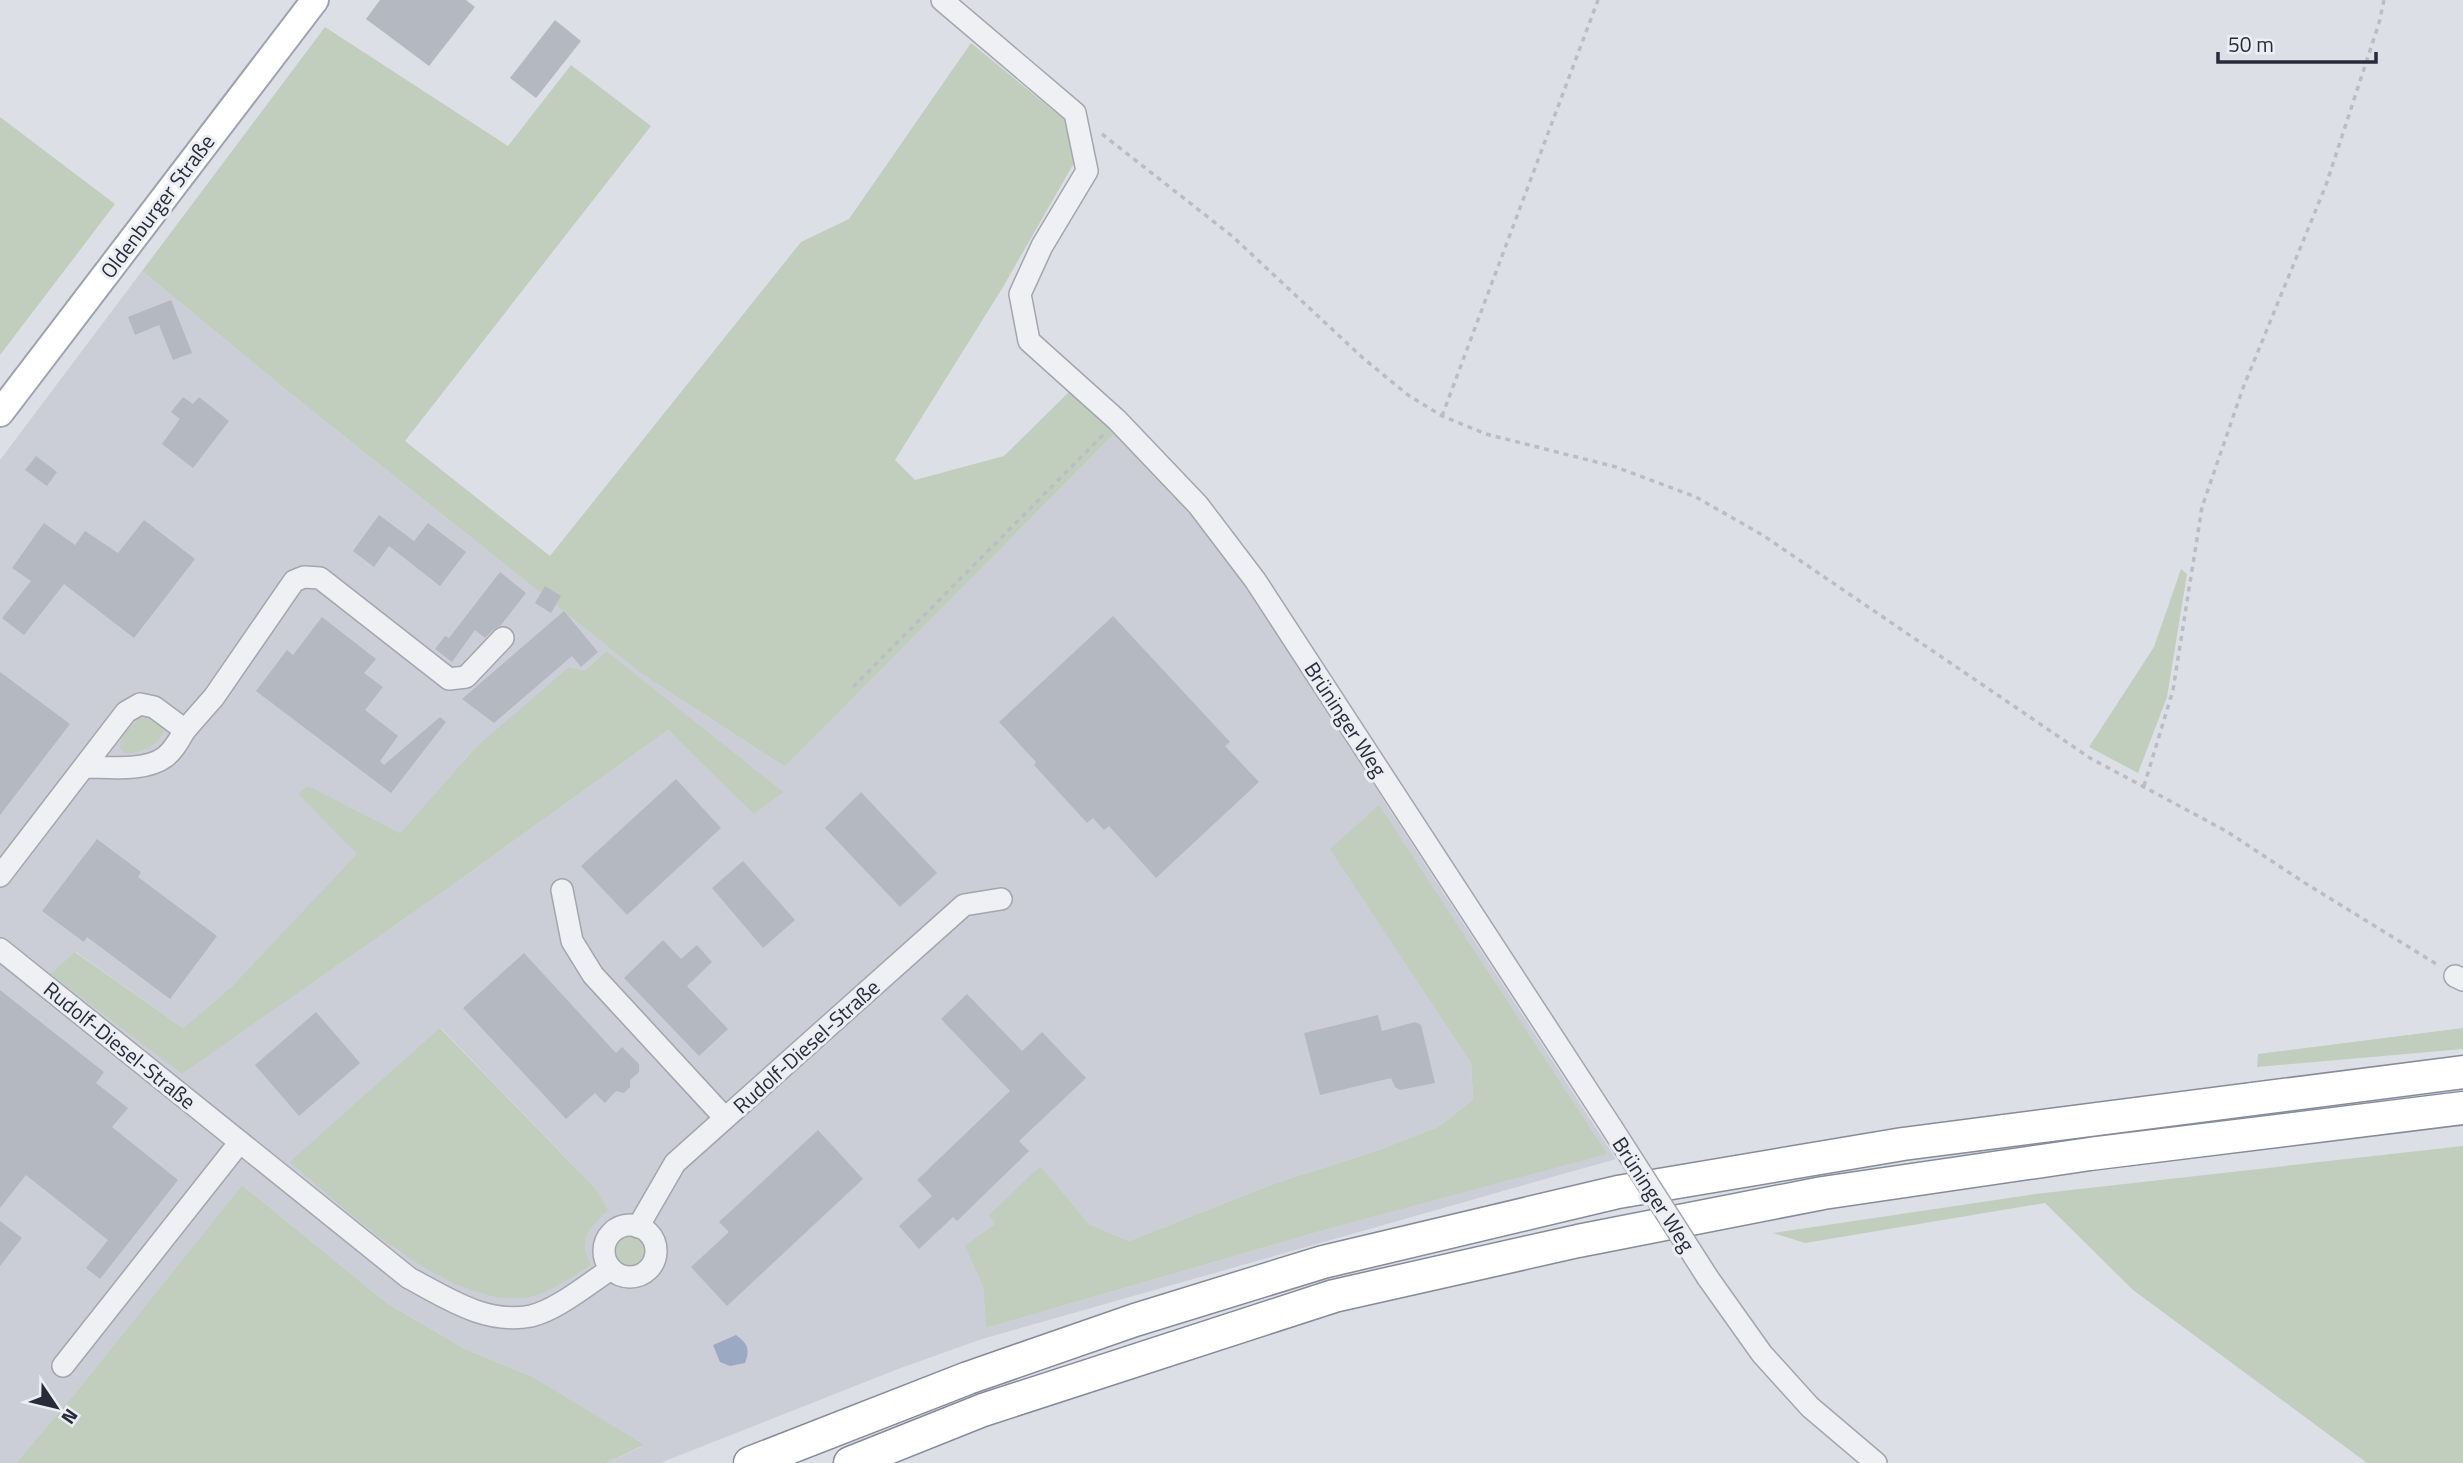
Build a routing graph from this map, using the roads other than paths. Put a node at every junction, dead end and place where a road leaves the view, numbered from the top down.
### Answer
1 (315, 0) edge
2 (942, 0) edge
3 (0, 413) edge
4 (503, 639) dead end
5 (185, 730) junction
6 (84, 767) junction
7 (0, 876) edge
8 (562, 890) dead end
9 (1001, 899) dead end
10 (0, 949) edge
11 (2463, 1072) edge
12 (2463, 1108) edge
13 (725, 1118) junction
14 (240, 1142) junction
15 (638, 1227) junction
16 (611, 1269) junction
17 (63, 1366) dead end
18 (750, 1463) edge
19 (850, 1463) edge
20 (1876, 1463) edge

1 - 3 main road, Oldenburger Straße
2 - 20 street, Brüninger Weg, bridge
4 - 5 street
5 - 6 street
5 - 6 street
6 - 7 street
8 - 13 street
9 - 13 street, Rudolf-Diesel-Straße
10 - 14 street, Rudolf-Diesel-Straße
11 - 18 highway
12 - 19 highway
13 - 15 street, Rudolf-Diesel-Straße
14 - 16 street, Rudolf-Diesel-Straße
14 - 17 street
15 - 16 street
15 - 16 street

